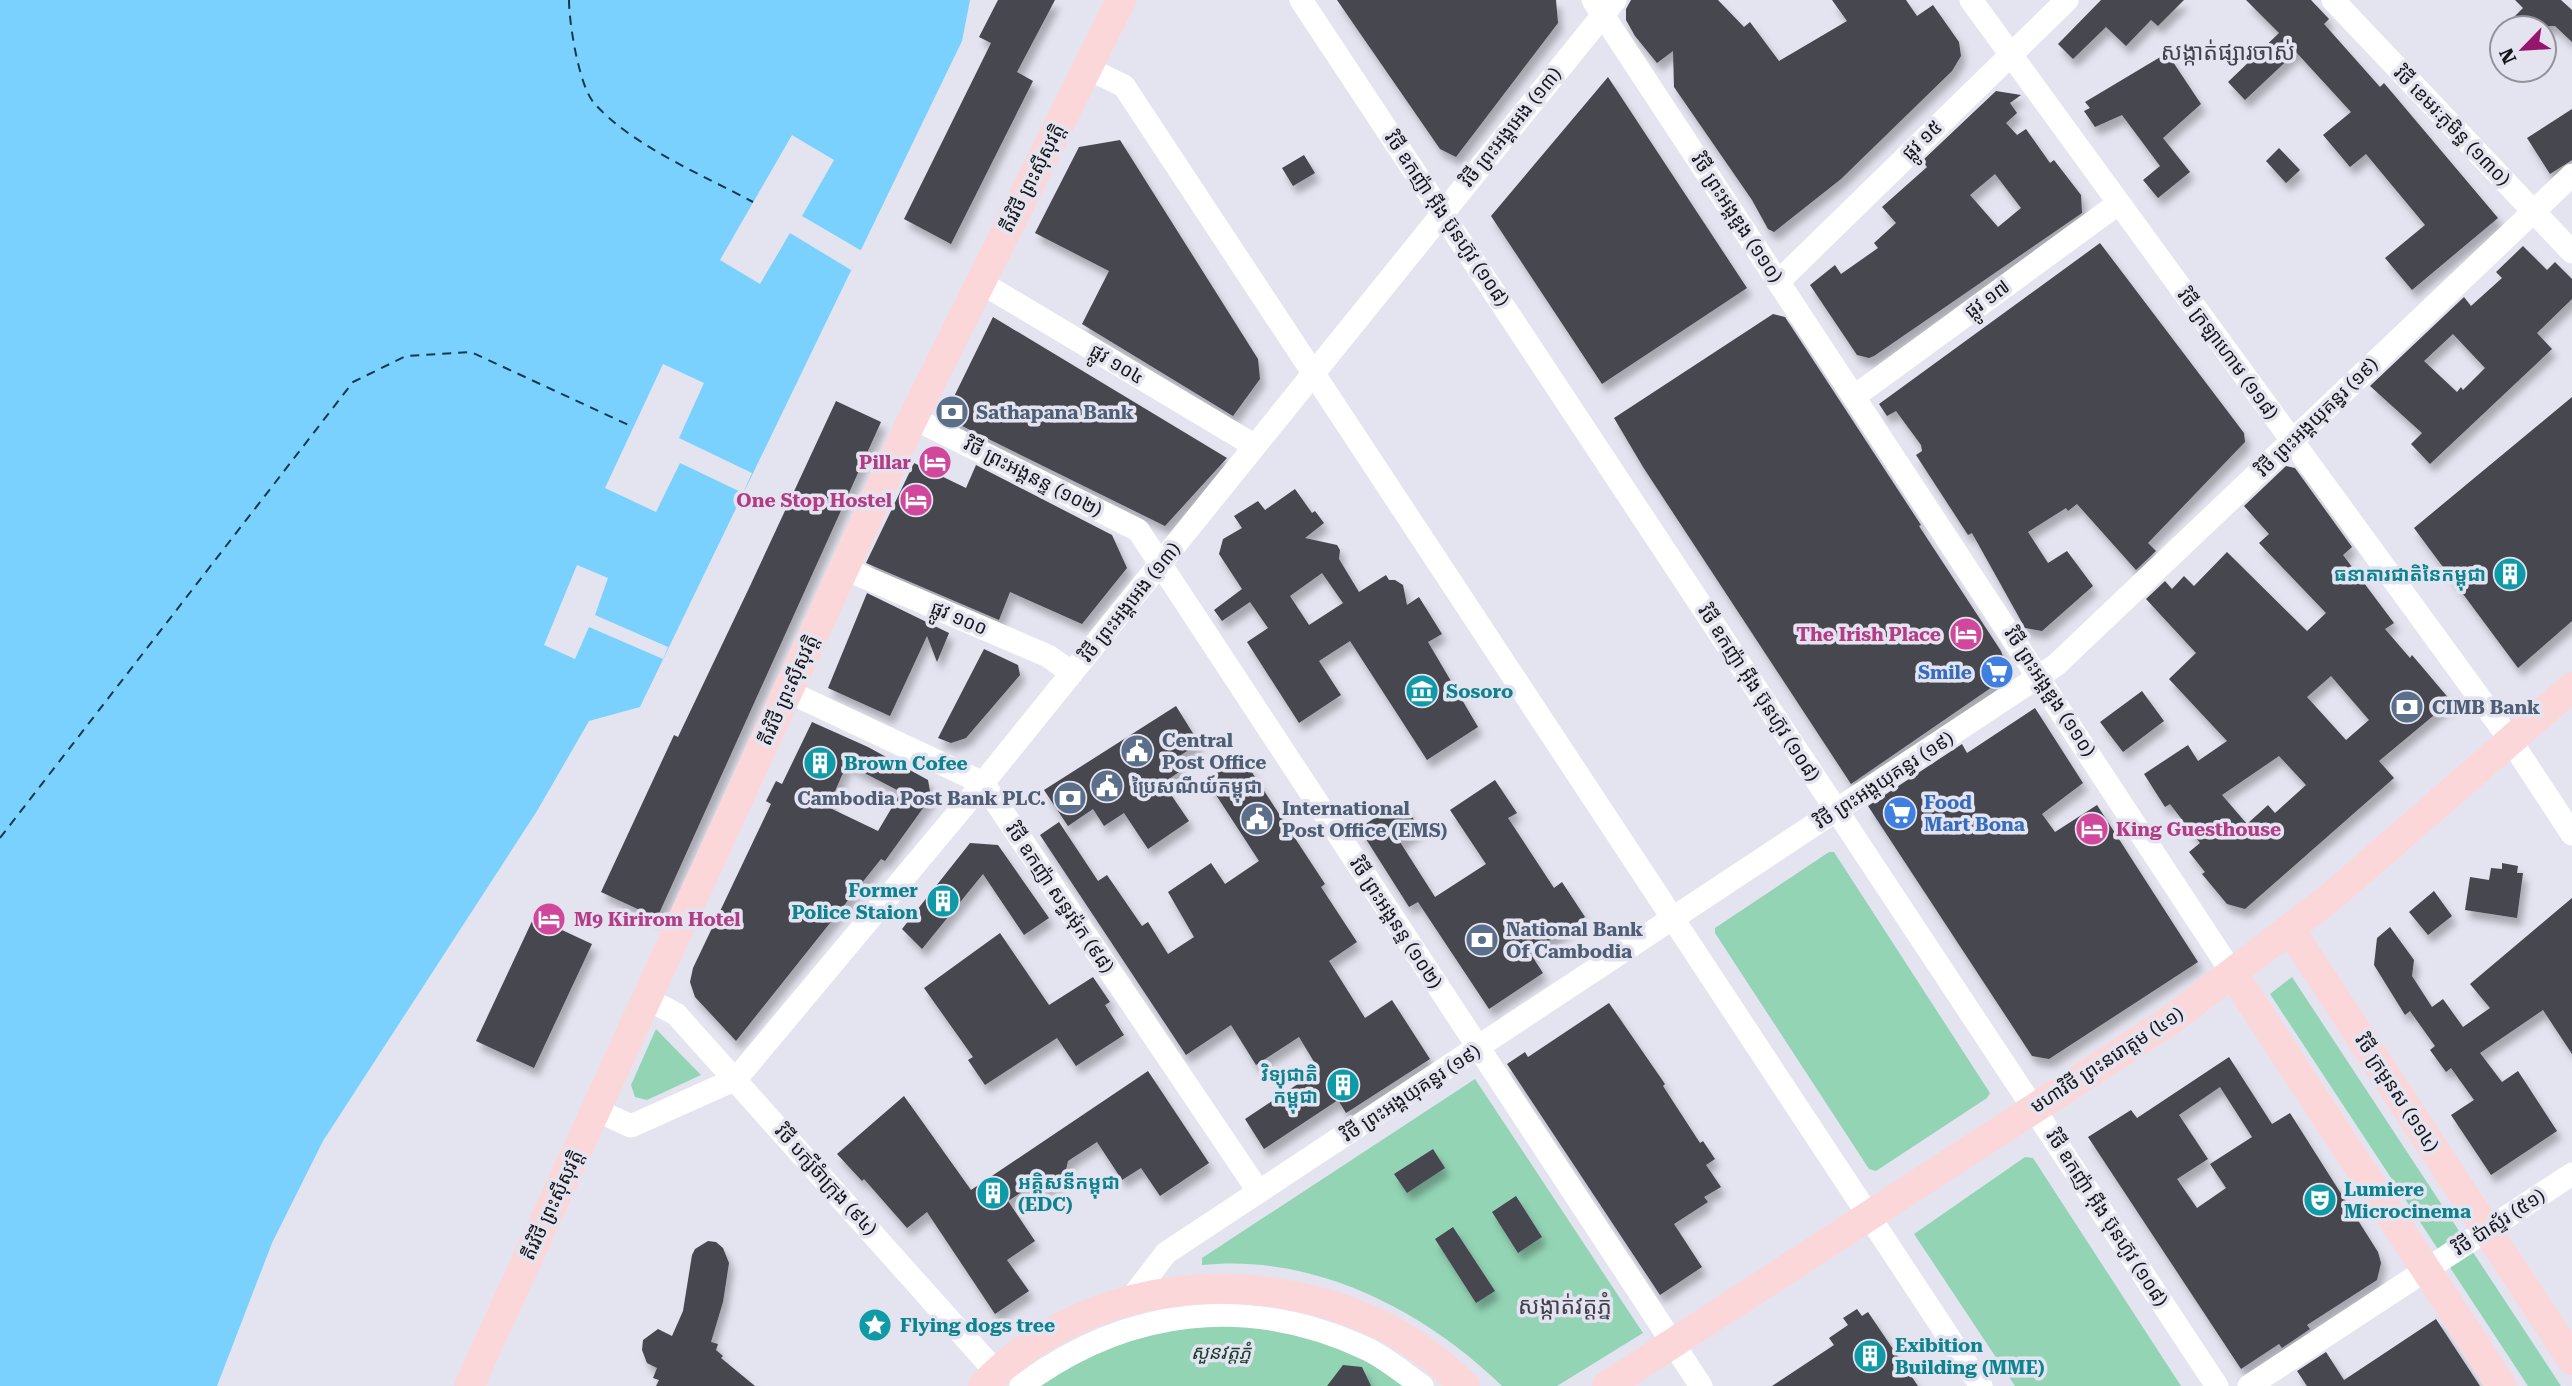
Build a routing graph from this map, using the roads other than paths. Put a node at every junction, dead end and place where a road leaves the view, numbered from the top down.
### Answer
1 (1121, 0) edge
2 (1301, 0) edge
3 (1971, 0) edge
4 (2067, 0) edge
5 (2333, 0) edge
6 (1603, 5) edge
7 (2010, 54) junction
8 (1087, 68) junction
9 (2572, 174) edge
10 (2119, 203) junction
11 (2534, 211) junction
12 (1443, 213) junction
13 (2572, 252) edge
14 (1779, 281) junction
15 (980, 282) junction
16 (1313, 374) junction
17 (1855, 396) junction
18 (913, 418) junction
19 (2291, 442) junction
20 (1255, 446) junction
21 (1160, 564) junction
22 (843, 568) junction
23 (1072, 673) junction
24 (2040, 676) junction
25 (2572, 687) edge
26 (787, 691) junction
27 (2511, 741) junction
28 (983, 783) junction
29 (1837, 811) junction
30 (2572, 834) edge
31 (1672, 921) junction
32 (2291, 931) junction
33 (2233, 974) junction
34 (647, 999) junction
35 (1479, 1048) junction
36 (736, 1079) junction
37 (2034, 1109) junction
38 (596, 1110) junction
39 (2572, 1174) edge
40 (1259, 1192) junction
41 (1870, 1217) junction
42 (2487, 1230) junction
43 (2426, 1269) junction
44 (1130, 1300) junction
45 (1673, 1344) junction
46 (2572, 1360) edge
47 (1000, 1381) edge
48 (469, 1386) edge
49 (1422, 1386) edge
50 (1465, 1386) edge
51 (1608, 1386) edge
52 (1700, 1386) edge
53 (1980, 1386) edge
54 (2217, 1386) edge
55 (2249, 1386) edge
56 (2502, 1386) edge

1 - 8 main road, តីរវិថី ព្រះស៊ីសុវត្តិ
2 - 12 street, វិថី ឧកញ៉ា អ៊ីង ប៊ុនហ៊ូវ (១០៨)
3 - 7 street, វិថី ក្រឡាហោម (១១៨)
4 - 7 street, ផ្លូវ ១៥
5 - 11 street, វិថី ខេមរៈភូមិន្ធ (១៣០)
6 - 12 street, វិថី ព្រះអង្គអេង (១៣)
6 - 14 street, វិថី ព្រះអង្គឌួង (១១០)
7 - 10 street, វិថី ក្រឡាហោម (១១៨)
7 - 14 street, ផ្លូវ ១៥
8 - 15 main road, តីរវិថី ព្រះស៊ីសុវត្តិ
8 - 16 street
9 - 11 street, វិថី ព្រះអង្គយុគន្ធរ (១៩)
10 - 17 street, ផ្លូវ ១៧
10 - 19 street, វិថី ក្រឡាហោម (១១៨)
11 - 13 street, វិថី ខេមរៈភូមិន្ធ (១៣០)
11 - 19 street, វិថី ព្រះអង្គយុគន្ធរ (១៩)
12 - 16 street, វិថី ព្រះអង្គអេង (១៣)
12 - 29 street, វិថី ឧកញ៉ា អ៊ីង ប៊ុនហ៊ូវ (១០៨)
14 - 17 street, វិថី ព្រះអង្គឌួង (១១០)
15 - 18 main road, តីរវិថី ព្រះស៊ីសុវត្តិ
15 - 20 street, ផ្លូវ ១០៤
16 - 20 street, វិថី ព្រះអង្គអេង (១៣)
16 - 31 street
17 - 24 street, វិថី ព្រះអង្គឌួង (១១០)
18 - 21 street, វិថី ព្រះអង្គនន្ទ (១០២)
18 - 22 main road, តីរវិថី ព្រះស៊ីសុវត្តិ
19 - 24 street, វិថី ព្រះអង្គយុគន្ធរ (១៩)
19 - 27 street, វិថី ក្រឡាហោម (១១៨)
20 - 21 street, វិថី ព្រះអង្គអេង (១៣)
21 - 23 street, វិថី ព្រះអង្គអេង (១៣)
21 - 35 street, វិថី ព្រះអង្គនន្ទ (១០២)
22 - 23 street, ផ្លូវ ១០០
22 - 26 main road, តីរវិថី ព្រះស៊ីសុវត្តិ
23 - 28 street, វិថី ព្រះអង្គអេង (១៣)
24 - 29 street, វិថី ព្រះអង្គយុគន្ធរ (១៩)
24 - 33 street, វិថី ព្រះអង្គឌួង (១១០)
25 - 27 main road, មហាវិថី ព្រះនរោត្តម (៤១)
26 - 28 street
26 - 34 main road, តីរវិថី ព្រះស៊ីសុវត្តិ
27 - 30 street, វិថី ក្រឡាហោម (១១៨)
27 - 32 main road, មហាវិថី ព្រះនរោត្តម (៤១)
28 - 36 street, វិថី ព្រះអង្គអេង (១៣)
28 - 40 street, វិថី ឧកញ៉ា សន្ធរម៉ុក (៩៨)
29 - 31 street, វិថី ព្រះអង្គយុគន្ធរ (១៩)
29 - 37 street, វិថី ឧកញ៉ា អ៊ីង ប៊ុនហ៊ូវ (១០៨)
31 - 35 street, វិថី ព្រះអង្គយុគន្ធរ (១៩)
31 - 41 street
32 - 33 main road, មហាវិថី ព្រះនរោត្តម (៤១)
32 - 42 main road, វិថី ក្រមួនស (១១៤)
33 - 37 main road, មហាវិថី ព្រះនរោត្តម (៤១)
33 - 43 main road, វិថី ព្រះអង្គឌួង (១១០)
34 - 36 street, វិថី បក្សីចំាក្រុង (៩៤)
34 - 38 main road, តីរវិថី ព្រះស៊ីសុវត្តិ
35 - 40 street, វិថី ព្រះអង្គយុគន្ធរ (១៩)
35 - 45 street, វិថី ព្រះអង្គនន្ទ (១០២)
36 - 38 street, វិថី ព្រះអង្គអេង (១៣)
36 - 47 street, វិថី បក្សីចំាក្រុង (៩៤)
37 - 41 main road, មហាវិថី ព្រះនរោត្តម (៤១)
37 - 54 street, វិថី ឧកញ៉ា អ៊ីង ប៊ុនហ៊ូវ (១០៨)
38 - 48 main road, តីរវិថី ព្រះស៊ីសុវត្តិ
39 - 42 street, វិថី ប៉ាស្ទ័រ (៥១)
40 - 44 street, វិថី ព្រះអង្គយុគន្ធរ (១៩)
41 - 45 main road, មហាវិថី ព្រះនរោត្តម (៤១)
41 - 53 street
42 - 43 street, វិថី ប៉ាស្ទ័រ (៥១)
42 - 46 main road, វិថី ក្រមួនស (១១៤)
43 - 55 street, វិថី ប៉ាស្ទ័រ (៥១)
43 - 56 main road, វិថី ព្រះអង្គឌួង (១១០)
44 - 47 main road
44 - 50 main road
45 - 51 main road, មហាវិថី ព្រះនរោត្តម (៤១)
45 - 52 street, វិថី ព្រះអង្គនន្ទ (១០២)
47 - 49 street

